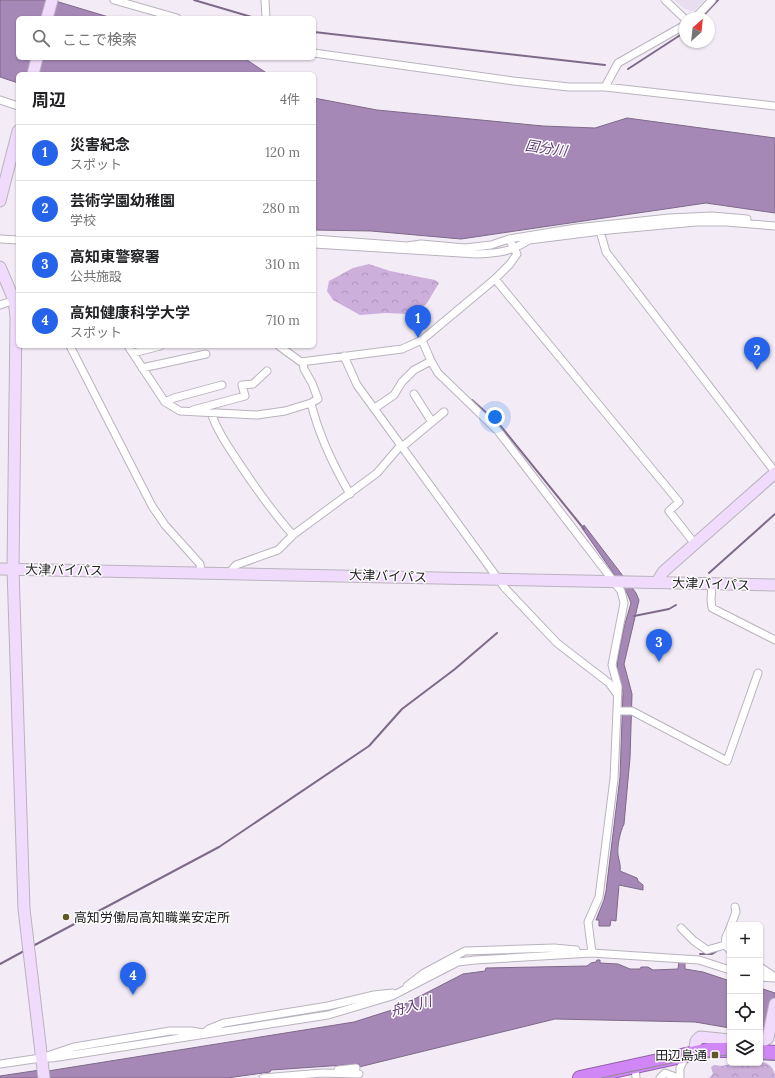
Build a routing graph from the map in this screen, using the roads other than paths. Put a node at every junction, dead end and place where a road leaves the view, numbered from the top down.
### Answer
1 (52, 0) edge
2 (114, 0) edge
3 (265, 0) edge
4 (664, 0) edge
5 (712, 0) edge
6 (701, 12) edge
7 (679, 13) edge
8 (48, 16) edge
9 (170, 16) edge
10 (266, 16) edge
11 (679, 28) edge
12 (316, 53) edge
13 (36, 60) edge
14 (34, 72) edge
15 (605, 87) junction
16 (0, 100) edge
17 (16, 105) edge
18 (775, 106) edge
19 (16, 139) edge
20 (0, 201) edge
21 (775, 225) edge
22 (600, 231) junction
23 (0, 239) edge
24 (316, 239) edge
25 (509, 239) junction
26 (16, 240) edge
27 (316, 244) edge
28 (514, 249) junction
29 (0, 266) edge
30 (495, 279) junction
31 (16, 300) edge
32 (0, 305) edge
33 (422, 340) junction
34 (71, 348) edge
35 (129, 348) edge
36 (152, 348) edge
37 (288, 349) edge
38 (133, 353) junction
39 (206, 354) dead end
40 (344, 356) junction
41 (431, 361) junction
42 (303, 362) junction
43 (142, 368) junction
44 (267, 371) dead end
45 (222, 385) dead end
46 (414, 394) dead end
47 (165, 402) junction
48 (311, 403) junction
49 (375, 408) junction
50 (191, 410) junction
51 (444, 412) dead end
52 (211, 413) junction
53 (432, 422) junction
54 (402, 446) junction
55 (775, 472) edge
56 (350, 494) junction
57 (293, 535) junction
58 (696, 544) junction
59 (0, 569) edge
60 (13, 569) junction
61 (201, 572) junction
62 (229, 573) junction
63 (498, 579) junction
64 (614, 582) junction
65 (657, 582) junction
66 (712, 584) junction
67 (775, 585) edge
68 (775, 640) edge
69 (758, 672) dead end
70 (617, 694) junction
71 (619, 711) junction
72 (734, 907) dead end
73 (732, 922) edge
74 (681, 928) dead end
75 (727, 948) edge
76 (592, 953) junction
77 (727, 969) edge
78 (763, 969) edge
79 (763, 977) edge
80 (775, 977) edge
81 (775, 1004) edge
82 (727, 1040) edge
83 (764, 1041) edge
84 (727, 1050) edge
85 (763, 1052) edge
86 (775, 1054) edge
87 (690, 1055) junction
88 (42, 1059) junction
89 (0, 1064) edge
90 (356, 1068) dead end
91 (661, 1071) edge
92 (636, 1072) edge
93 (322, 1073) junction
94 (44, 1078) edge
95 (263, 1078) edge
96 (356, 1078) edge
97 (580, 1078) edge
98 (679, 1078) edge

1 - 8 street
2 - 9 street
3 - 10 street
4 - 7 street
5 - 6 street
11 - 15 street
12 - 15 street
13 - 14 street
15 - 18 street
16 - 17 street
19 - 20 street
21 - 22 street
21 - 25 street
22 - 28 street
22 - 55 street
23 - 26 street
24 - 25 street
25 - 28 street
27 - 28 street
28 - 30 street
29 - 31 street
30 - 33 street
30 - 58 street
31 - 32 street
31 - 60 street
33 - 40 street
33 - 41 street
34 - 61 street
35 - 38 street
36 - 38 street
37 - 42 street
38 - 43 street
39 - 43 street
40 - 42 street
40 - 49 street
41 - 49 street
41 - 64 street
42 - 48 street
43 - 47 street
44 - 50 street
45 - 47 street
46 - 53 street
47 - 50 street
48 - 52 street
48 - 56 street
49 - 54 street
50 - 52 street
51 - 53 street
52 - 57 street
53 - 54 street
54 - 56 street
54 - 63 street
55 - 58 street
56 - 57 street
57 - 62 street
58 - 65 street
59 - 60 street, 大津バイパス
60 - 61 street, 大津バイパス
60 - 88 street
61 - 62 street, 大津バイパス
62 - 63 street, 大津バイパス
63 - 64 street, 大津バイパス
63 - 70 street
64 - 65 street, 大津バイパス
64 - 70 street
65 - 66 street, 大津バイパス
66 - 67 street, 大津バイパス
66 - 68 street
69 - 71 street
70 - 71 street
71 - 76 street
72 - 73 street
74 - 75 street
76 - 77 street
76 - 88 street
78 - 80 street
79 - 80 street
81 - 83 street
82 - 87 street
84 - 87 highway
85 - 86 highway
87 - 91 highway
87 - 98 street
88 - 89 street
88 - 94 street
90 - 93 street
91 - 92 highway
91 - 98 street
92 - 97 highway
93 - 95 street
93 - 96 street

